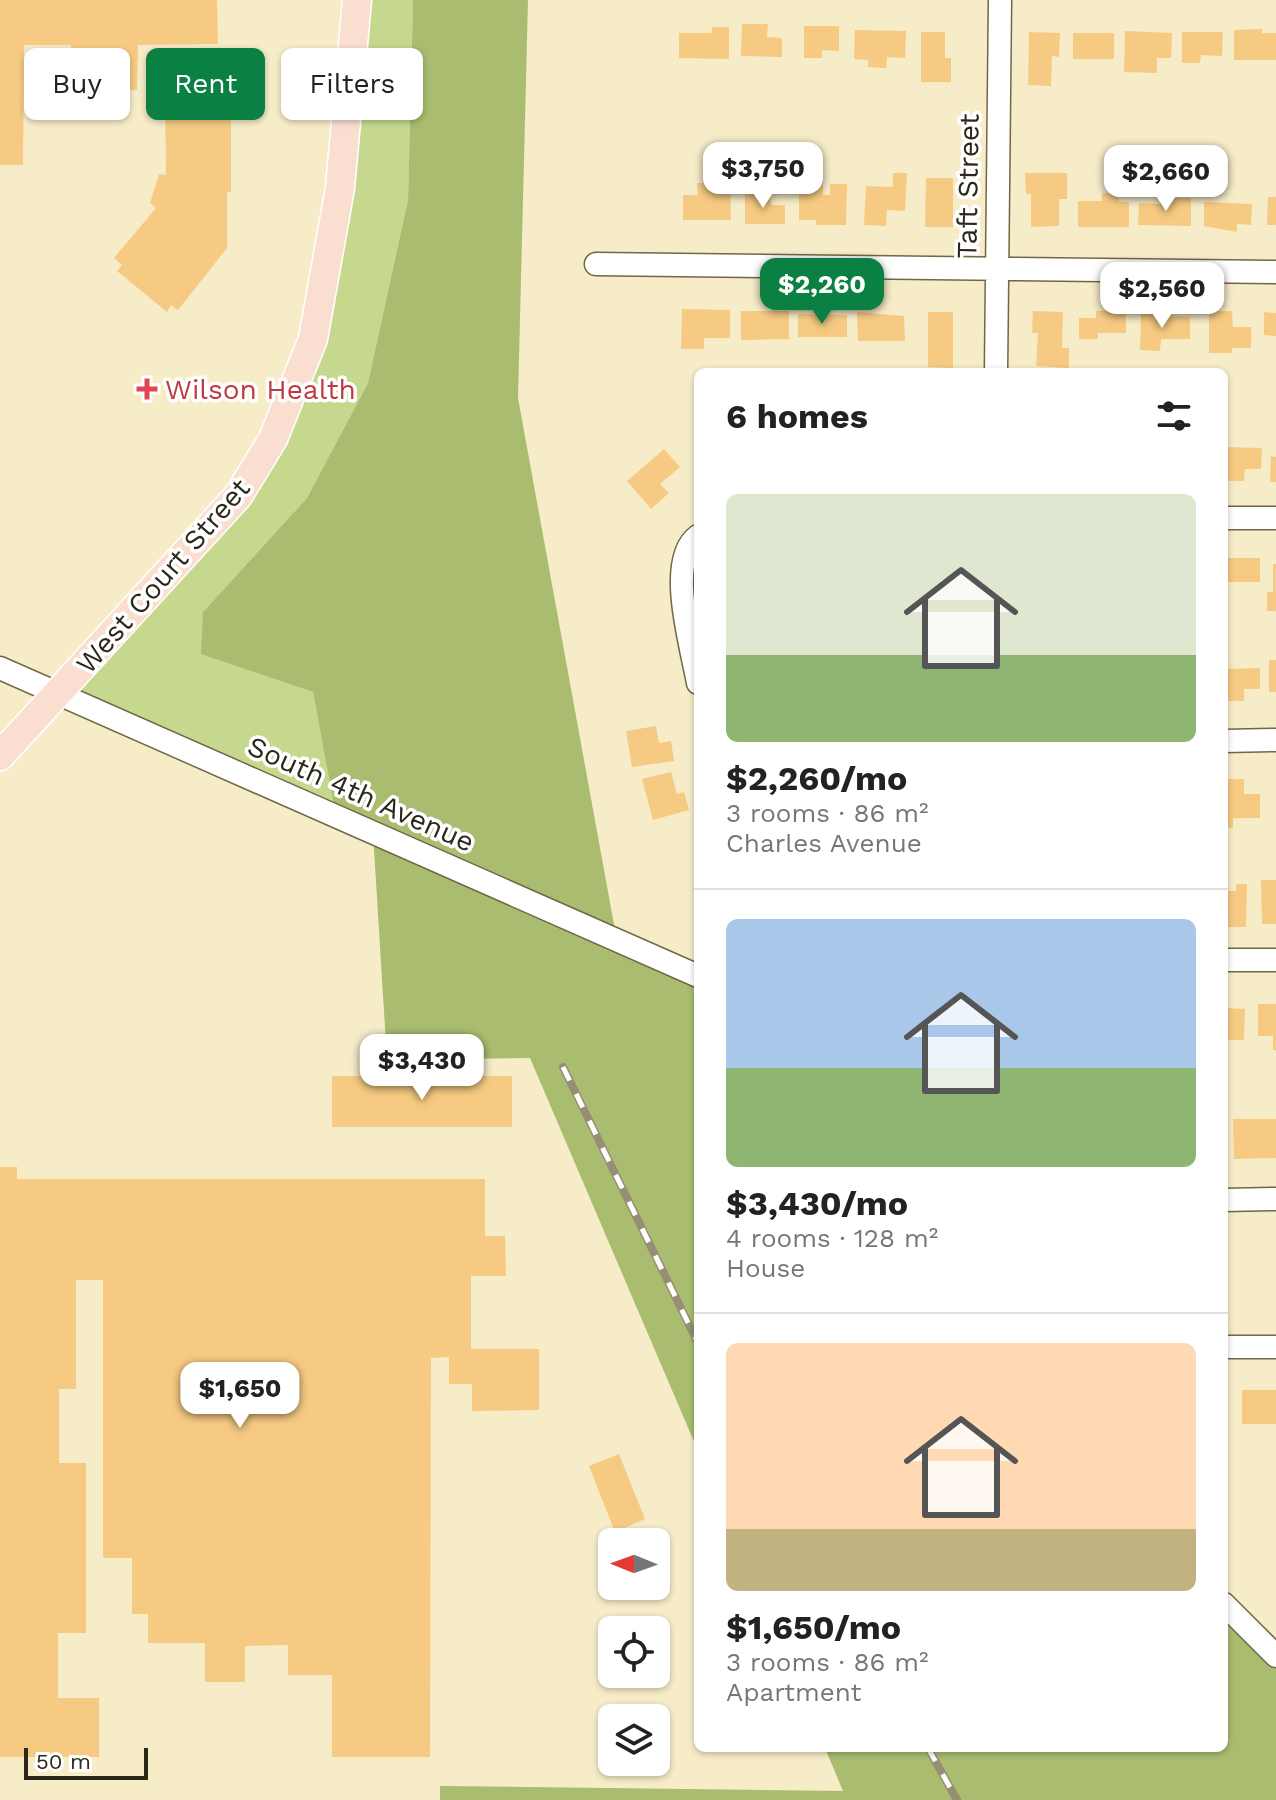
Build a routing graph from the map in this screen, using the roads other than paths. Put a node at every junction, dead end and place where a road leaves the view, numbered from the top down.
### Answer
1 (357, 0) edge
2 (1000, 0) edge
3 (596, 264) dead end
4 (997, 271) junction
5 (1276, 272) edge
6 (996, 368) edge
7 (1228, 518) edge
8 (1276, 518) edge
9 (694, 543) edge
10 (694, 661) edge
11 (0, 668) edge
12 (62, 693) junction
13 (1276, 740) edge
14 (1228, 741) edge
15 (0, 756) edge
16 (1228, 960) edge
17 (1276, 960) edge
18 (694, 974) edge
19 (1276, 1199) edge
20 (1228, 1200) edge
21 (1228, 1347) edge
22 (1276, 1347) edge
23 (1228, 1608) edge
24 (1276, 1656) edge

1 - 12 main road, West Court Street
2 - 4 street, Taft Street
3 - 4 street
4 - 5 street
4 - 6 street, Taft Street
7 - 8 street
9 - 10 street
11 - 12 street, South 4th Avenue
12 - 15 main road, West Court Street
12 - 18 street, South 4th Avenue
13 - 14 street
16 - 17 street
19 - 20 street
21 - 22 street
23 - 24 street

